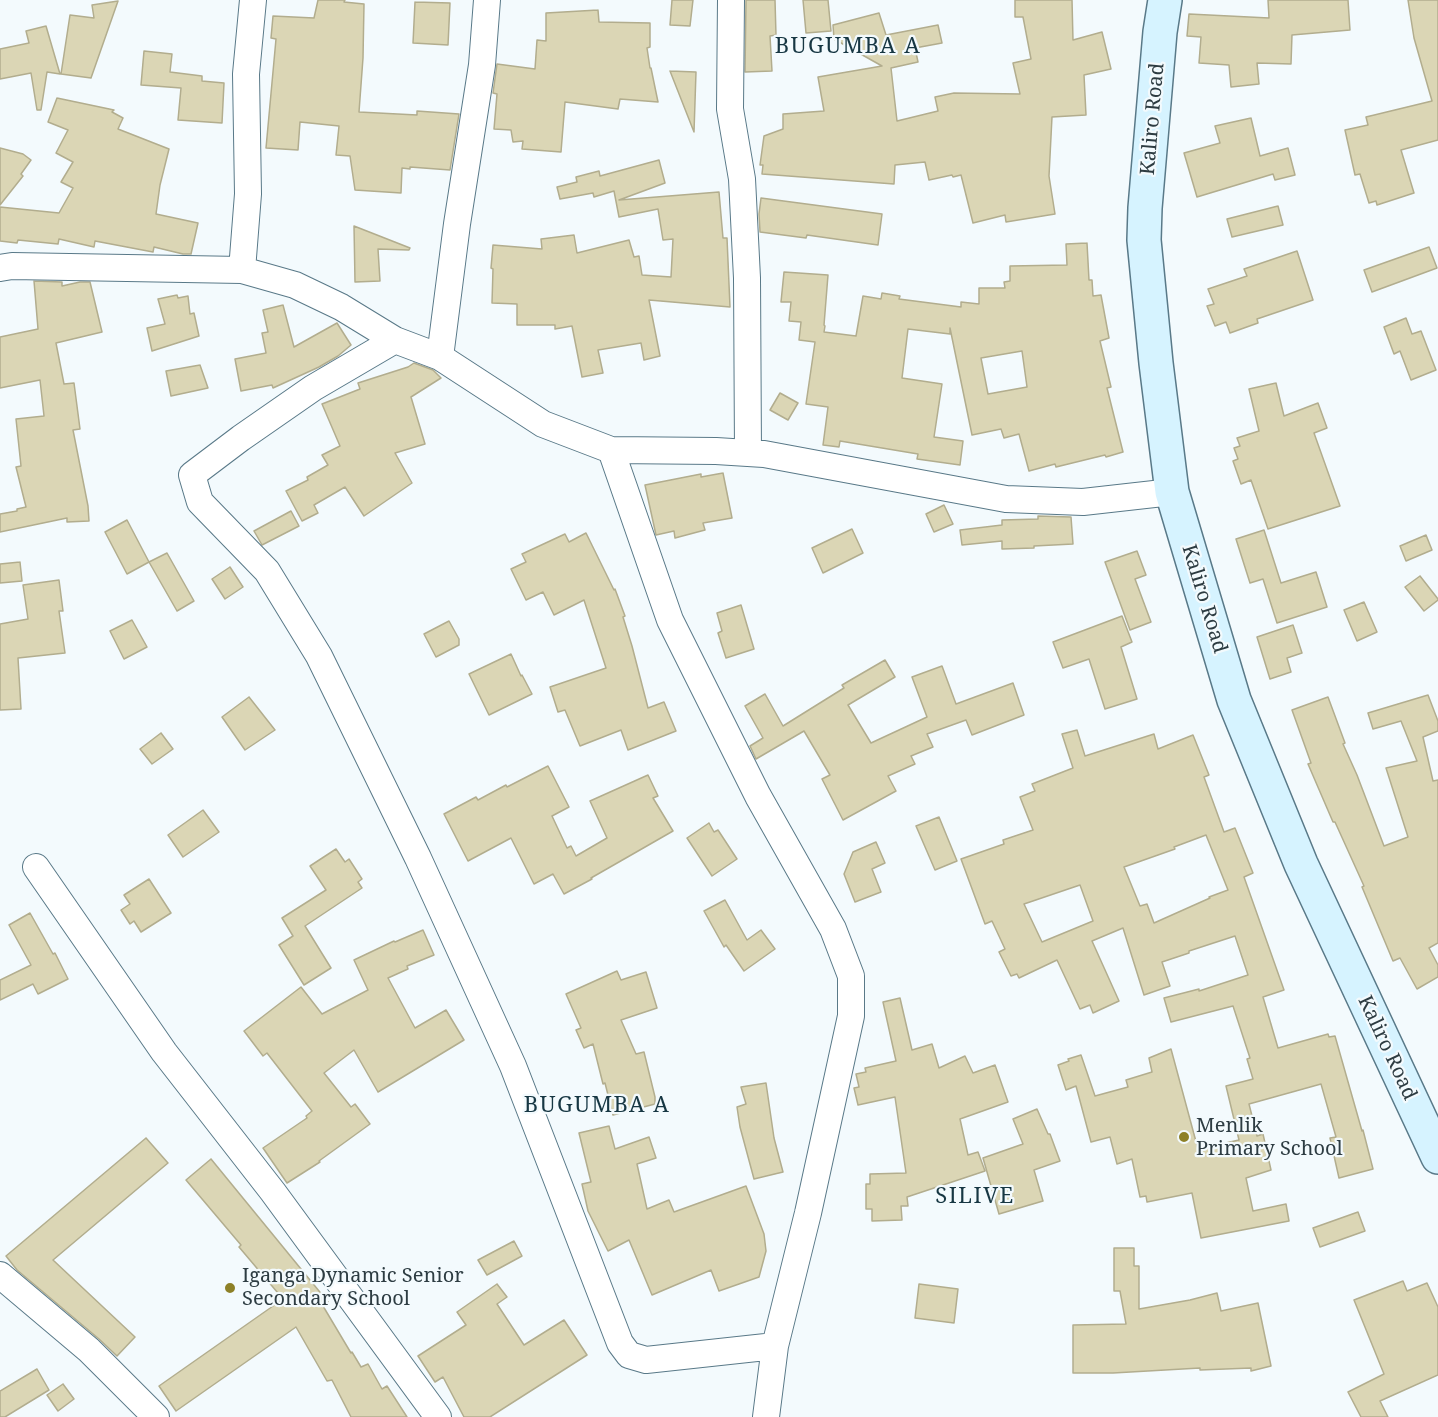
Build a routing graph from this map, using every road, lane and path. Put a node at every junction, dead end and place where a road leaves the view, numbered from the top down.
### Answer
1 (253, 0) edge
2 (487, 0) edge
3 (731, 0) edge
4 (1165, 0) edge
5 (0, 268) edge
6 (242, 270) junction
7 (395, 340) junction
8 (440, 357) junction
9 (611, 450) junction
10 (748, 453) junction
11 (1172, 492) junction
12 (36, 867) dead end
13 (1438, 1157) edge
14 (0, 1275) edge
15 (775, 1346) junction
16 (156, 1417) edge
17 (438, 1417) edge
18 (765, 1417) edge

1 - 6 street
2 - 8 street
3 - 10 street
4 - 11 main road, Kaliro Road
5 - 6 street
6 - 7 street
7 - 8 street
7 - 15 street
8 - 9 street
9 - 10 street
9 - 15 street
10 - 11 street
11 - 13 main road, Kaliro Road
12 - 17 street
14 - 16 street
15 - 18 street

